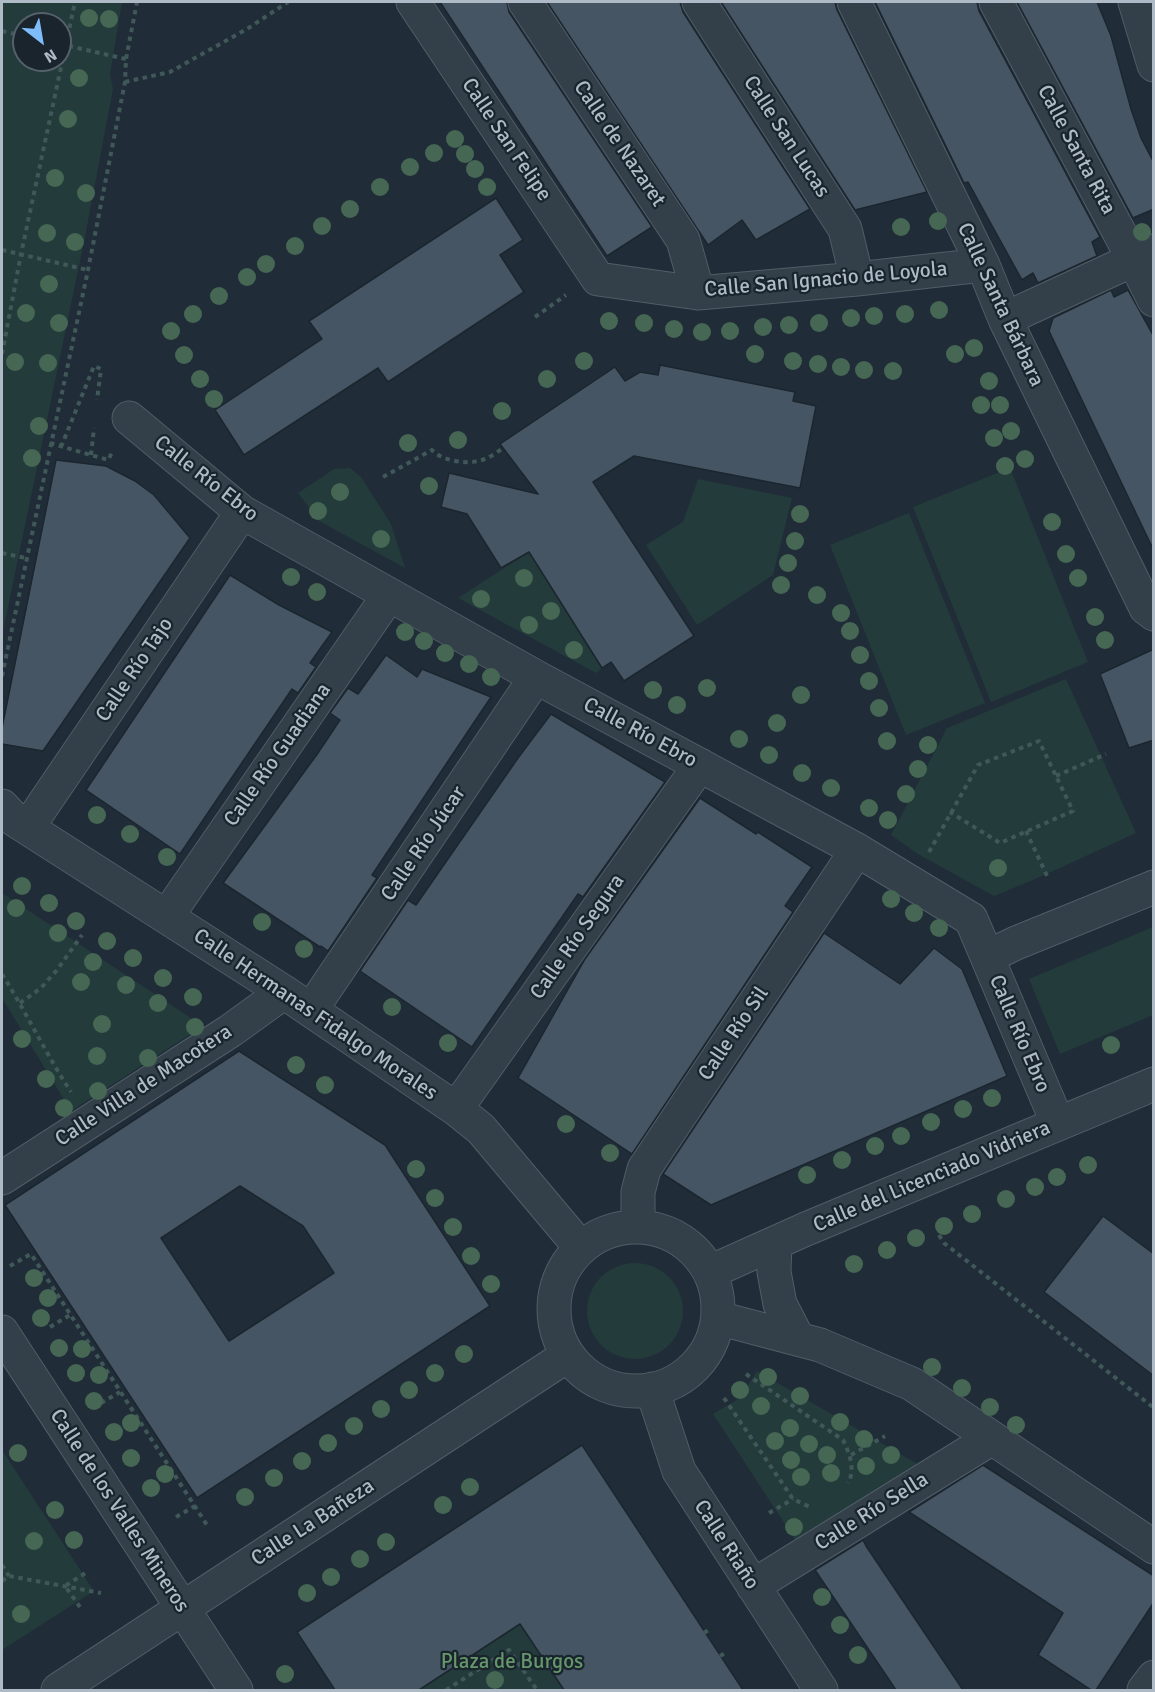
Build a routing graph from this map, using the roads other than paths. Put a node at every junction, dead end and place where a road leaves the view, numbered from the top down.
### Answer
1 (413, 2) edge
2 (525, 2) edge
3 (699, 2) edge
4 (854, 2) edge
5 (996, 2) edge
6 (1135, 2) edge
7 (1154, 65) edge
8 (1144, 255) edge
9 (983, 264) junction
10 (857, 279) junction
11 (585, 285) joint
12 (698, 293) junction
13 (1154, 300) edge
14 (1005, 319) junction
15 (129, 418) dead end
16 (242, 512) junction
17 (389, 595) junction
18 (1150, 611) edge
19 (536, 677) junction
20 (699, 765) junction
21 (11, 819) edge
22 (857, 850) junction
23 (1154, 886) edge
24 (167, 916) junction
25 (987, 957) junction
26 (284, 992) junction
27 (311, 1010) junction
28 (1154, 1084) edge
29 (456, 1109) junction
30 (1058, 1124) junction
31 (2, 1178) edge
32 (638, 1227) junction
33 (775, 1243) junction
34 (581, 1248) junction
35 (710, 1272) junction
36 (718, 1318) junction
37 (2, 1332) edge
38 (798, 1339) junction
39 (568, 1355) junction
40 (652, 1389) junction
41 (992, 1438) junction
42 (1154, 1546) edge
43 (753, 1586) junction
44 (183, 1609) junction
45 (1154, 1677) edge
46 (58, 1690) edge
47 (236, 1690) edge
48 (821, 1690) edge
49 (1144, 1690) edge

1 - 11 street, Calle San Felipe
2 - 12 street, Calle de Nazaret
3 - 10 street, Calle San Lucas
4 - 9 street, Calle Santa Bárbara
5 - 8 street, Calle Santa Rita
6 - 7 street
8 - 13 street, Calle Santa Rita
8 - 14 street
9 - 10 street, Calle San Ignacio de Loyola
9 - 14 street, Calle Santa Bárbara
10 - 12 street, Calle San Ignacio de Loyola
11 - 12 street, Calle San Ignacio de Loyola
14 - 18 street, Calle Santa Bárbara
15 - 16 street, Calle Río Ebro
16 - 17 street, Calle Río Ebro
16 - 21 street, Calle Río Tajo
17 - 19 street, Calle Río Ebro
17 - 24 street, Calle Río Guadiana
19 - 20 street, Calle Río Ebro
19 - 27 street, Calle Río Júcar
20 - 22 street, Calle Río Ebro
20 - 29 street, Calle Río Segura
21 - 24 street, Calle Hermanas Fidalgo Morales
22 - 25 street, Calle Río Ebro
22 - 32 street, Calle Río Sil
23 - 25 street
24 - 26 street, Calle Hermanas Fidalgo Morales
25 - 30 street, Calle Río Ebro
26 - 27 street, Calle Hermanas Fidalgo Morales
26 - 31 street, Calle Villa de Macotera
27 - 29 street, Calle Hermanas Fidalgo Morales
28 - 30 street, Calle del Licenciado Vidriera
29 - 34 street, Calle Hermanas Fidalgo Morales
30 - 33 street, Calle del Licenciado Vidriera
32 - 34 street
32 - 35 street
33 - 35 street, Calle del Licenciado Vidriera
33 - 38 street
34 - 39 street
35 - 36 street
36 - 38 street
36 - 40 street
37 - 44 street, Calle de los Valles Mineros
38 - 41 street
39 - 40 street
39 - 44 street, Calle La Bañeza
40 - 43 street, Calle Riaño
41 - 42 street
41 - 43 street, Calle Río Sella
43 - 48 street, Calle Riaño
44 - 46 street, Calle La Bañeza
44 - 47 street, Calle de los Valles Mineros
45 - 49 street

